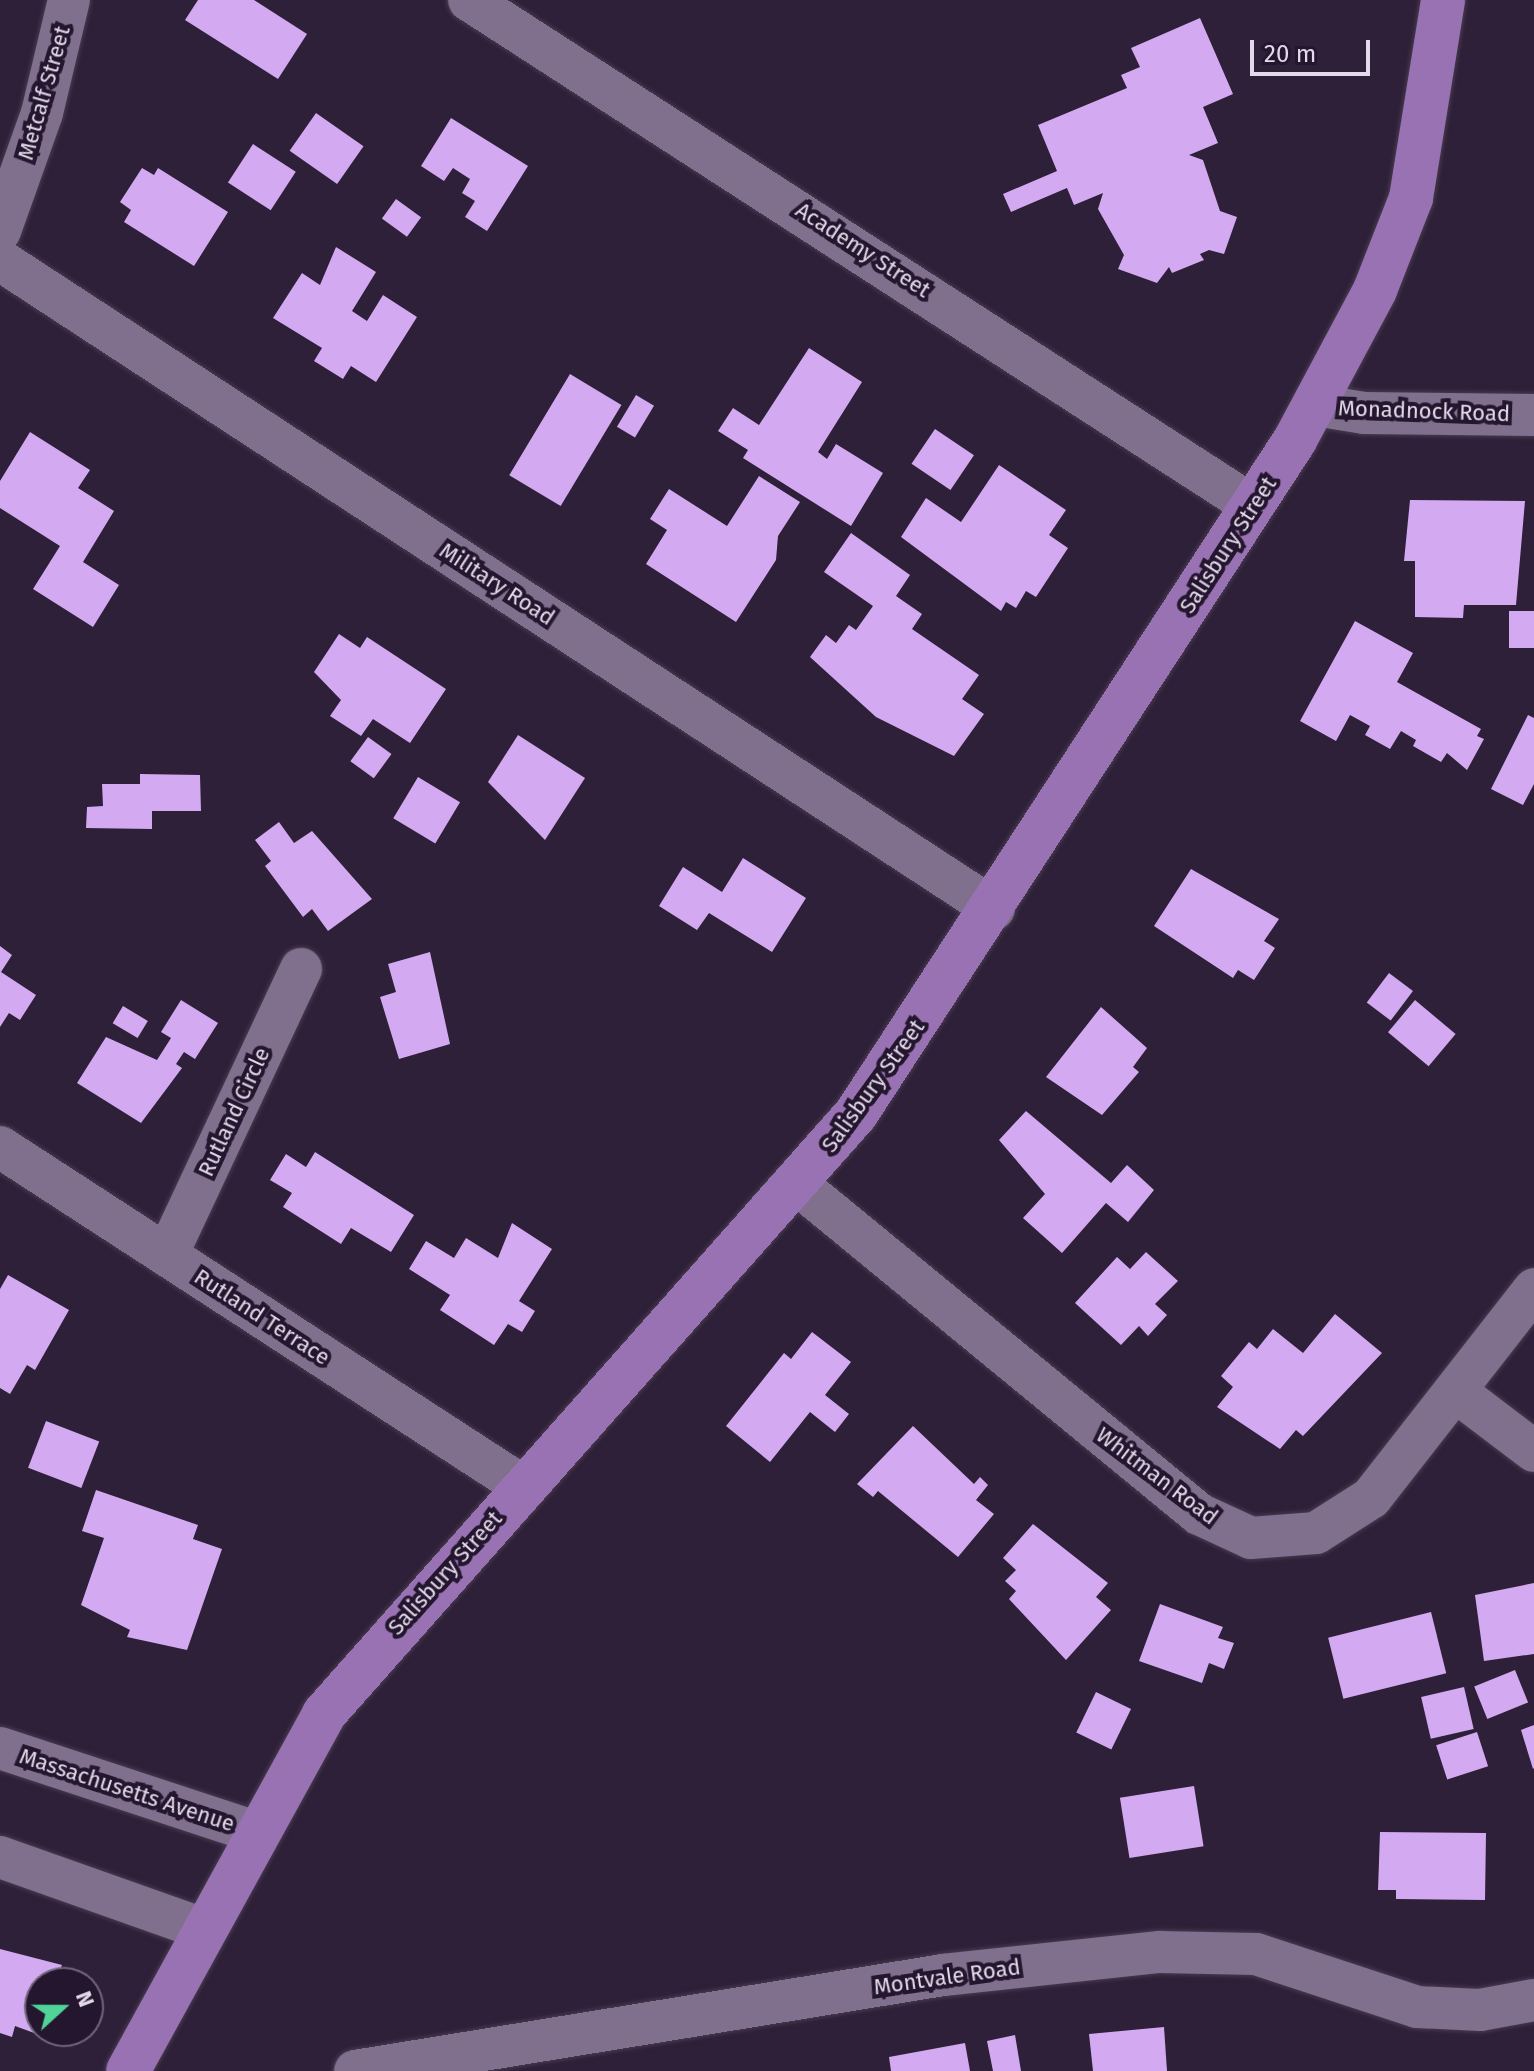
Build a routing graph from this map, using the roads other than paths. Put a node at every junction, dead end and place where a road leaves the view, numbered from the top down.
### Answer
1 (69, 0) edge
2 (469, 0) edge
3 (1443, 0) edge
4 (0, 231) edge
5 (0, 260) edge
6 (1315, 405) junction
7 (1534, 415) edge
8 (1253, 506) junction
9 (994, 909) junction
10 (301, 969) dead end
11 (0, 1147) edge
12 (797, 1184) junction
13 (167, 1255) junction
14 (1534, 1289) edge
15 (1455, 1391) junction
16 (1534, 1451) edge
17 (524, 1487) junction
18 (0, 1748) edge
19 (255, 1832) junction
20 (0, 1857) edge
21 (203, 1929) junction
22 (1534, 2000) edge
23 (128, 2071) edge
24 (355, 2071) edge

1 - 4 street, Metcalf Street
2 - 8 street, Academy Street
3 - 6 main road, Salisbury Street
5 - 9 street, Military Road
6 - 7 street, Monadnock Road
6 - 8 main road, Salisbury Street
8 - 9 main road, Salisbury Street
9 - 12 main road, Salisbury Street
10 - 13 street, Rutland Circle
11 - 13 street, Rutland Terrace
12 - 15 street, Whitman Road
12 - 17 main road, Salisbury Street
13 - 17 street, Rutland Terrace
14 - 15 street, Whitman Road
15 - 16 street
17 - 19 main road, Salisbury Street
18 - 19 street, Massachusetts Avenue
19 - 21 main road, Salisbury Street
20 - 21 street
21 - 23 main road, Salisbury Street
22 - 24 street, Montvale Road

